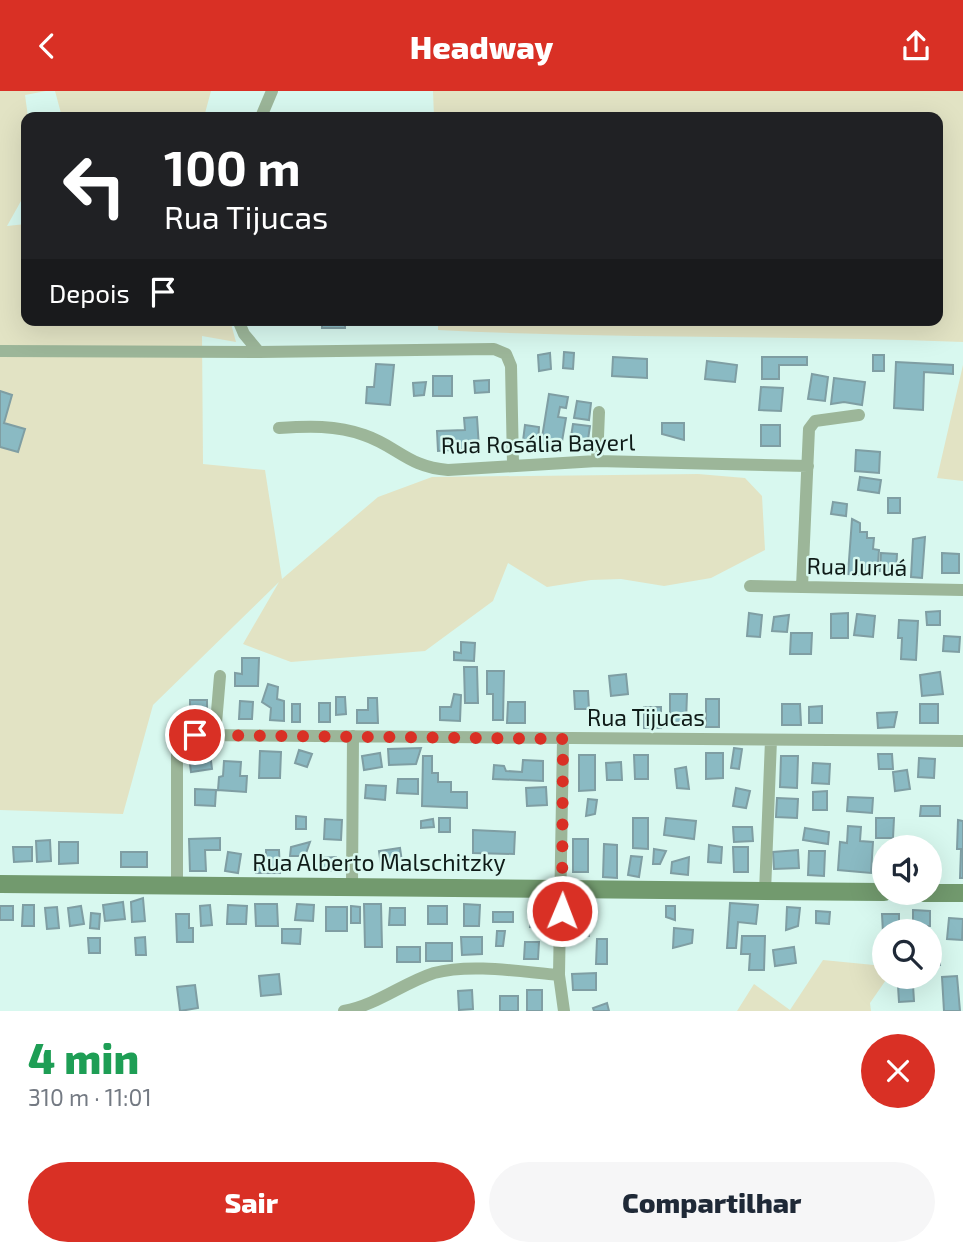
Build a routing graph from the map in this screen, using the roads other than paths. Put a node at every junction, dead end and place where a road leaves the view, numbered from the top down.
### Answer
1 (272, 91) edge
2 (263, 112) edge
3 (241, 326) edge
4 (0, 351) edge
5 (260, 352) junction
6 (599, 412) dead end
7 (859, 415) dead end
8 (279, 428) dead end
9 (597, 461) junction
10 (513, 464) junction
11 (808, 466) junction
12 (750, 586) dead end
13 (802, 587) junction
14 (963, 590) edge
15 (220, 676) dead end
16 (215, 735) junction
17 (354, 737) junction
18 (563, 739) junction
19 (771, 740) junction
20 (963, 741) edge
21 (0, 884) edge
22 (177, 887) junction
23 (352, 888) junction
24 (562, 889) junction
25 (765, 892) junction
26 (872, 892) edge
27 (942, 893) edge
28 (963, 893) edge
29 (559, 975) junction
30 (344, 1011) edge
31 (564, 1011) edge

1 - 2 street
3 - 5 street
4 - 5 street
5 - 10 street
6 - 9 street
7 - 11 street
8 - 10 street, Rua Rosália Bayerl
9 - 10 street, Rua Rosália Bayerl
9 - 11 street, Rua Rosália Bayerl
11 - 13 street
12 - 13 street, Rua Juruá
13 - 14 street, Rua Juruá
15 - 16 street
16 - 17 street, Rua Tijucas
16 - 22 street, Rua Tijucas
17 - 18 street, Rua Tijucas
17 - 23 street
18 - 19 street, Rua Tijucas
18 - 24 street
19 - 20 street, Rua Tijucas
19 - 25 street
21 - 22 street, Rua Alberto Malschitzky
22 - 23 street, Rua Alberto Malschitzky
23 - 24 street, Rua Alberto Malschitzky
24 - 25 street, Rua Alberto Malschitzky
24 - 29 street
25 - 26 street, Rua Alberto Malschitzky
27 - 28 street
29 - 30 street
29 - 31 street

